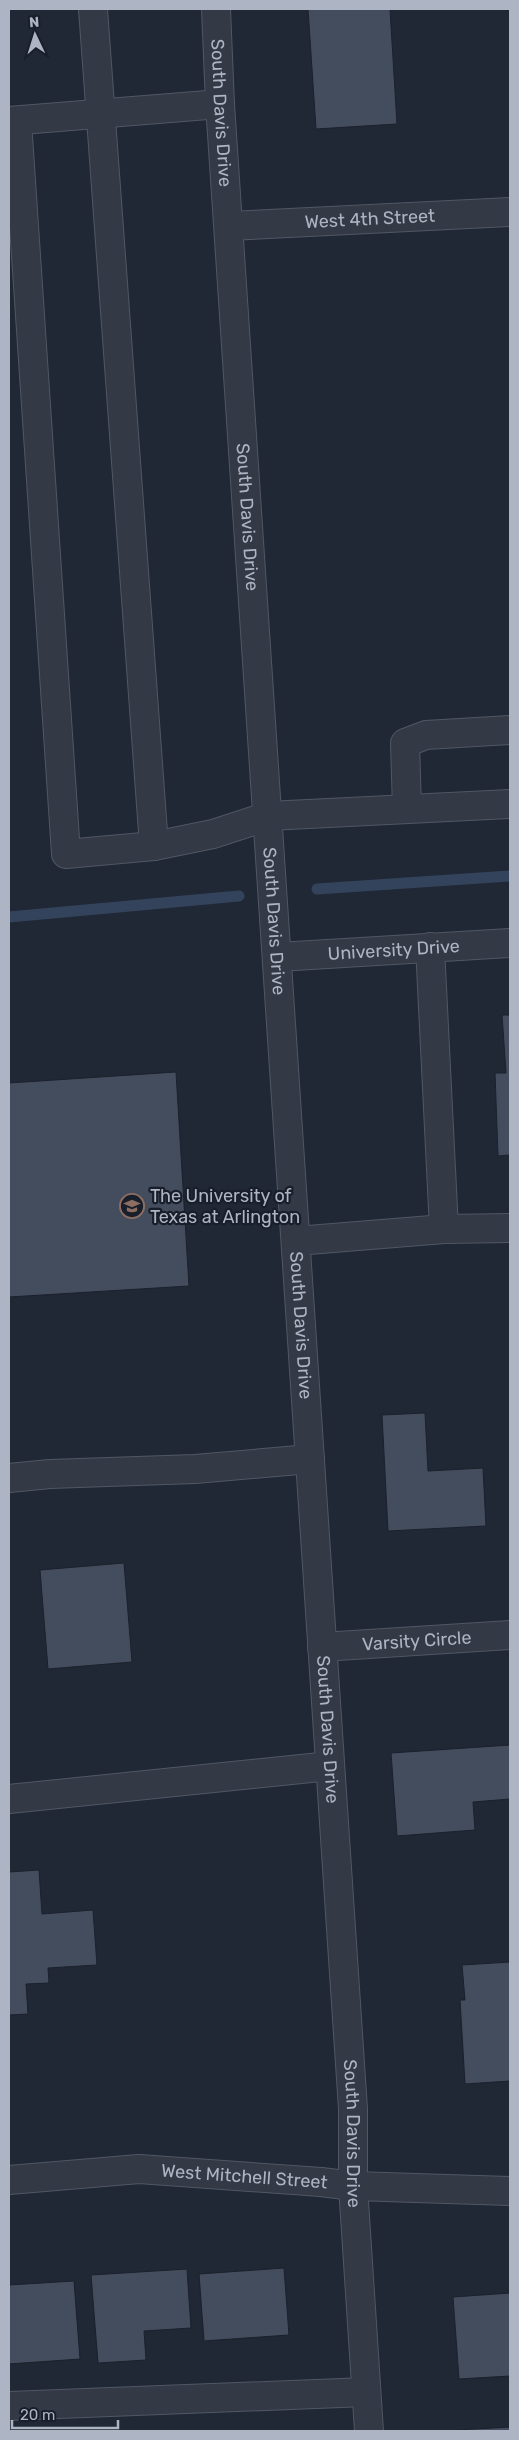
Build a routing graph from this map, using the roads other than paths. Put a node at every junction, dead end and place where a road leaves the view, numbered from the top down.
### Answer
1 (93, 9) edge
2 (216, 9) edge
3 (220, 104) junction
4 (100, 114) junction
5 (13, 121) edge
6 (510, 212) edge
7 (230, 226) junction
8 (510, 730) edge
9 (510, 804) edge
10 (407, 809) junction
11 (268, 816) junction
12 (154, 846) junction
13 (510, 943) edge
14 (430, 947) junction
15 (278, 957) junction
16 (510, 1228) edge
17 (444, 1229) junction
18 (296, 1241) junction
19 (310, 1459) junction
20 (9, 1478) edge
21 (510, 1635) edge
22 (322, 1647) junction
23 (330, 1766) junction
24 (9, 1799) edge
25 (9, 2180) edge
26 (353, 2186) junction
27 (510, 2191) edge
28 (366, 2392) junction
29 (9, 2406) edge
30 (368, 2431) edge

1 - 4 street
2 - 3 street, South Davis Drive
3 - 4 street
3 - 7 street, South Davis Drive
4 - 5 street
4 - 12 street
5 - 12 street
6 - 7 street, West 4th Street
7 - 11 street, South Davis Drive
8 - 10 street
9 - 10 street
10 - 11 street
11 - 12 street
11 - 15 street, South Davis Drive
13 - 14 street, University Drive
14 - 15 street, University Drive
14 - 17 street
15 - 18 street, South Davis Drive
16 - 17 street
17 - 18 street
18 - 19 street, South Davis Drive
19 - 20 street
19 - 22 street, South Davis Drive
21 - 22 street, Varsity Circle
22 - 23 street, South Davis Drive
23 - 24 street
23 - 26 street, South Davis Drive
25 - 26 street, West Mitchell Street
26 - 27 street, West Mitchell Street
26 - 28 street, South Davis Drive
28 - 29 street
28 - 30 street, South Davis Drive

